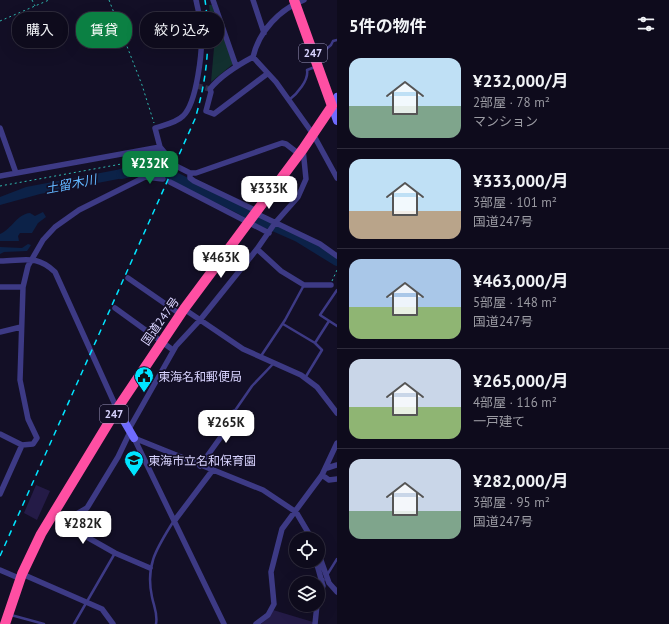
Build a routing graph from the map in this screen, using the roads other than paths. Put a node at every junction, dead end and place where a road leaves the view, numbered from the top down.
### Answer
1 (196, 0) edge
2 (213, 0) edge
3 (253, 0) edge
4 (298, 1) edge
5 (264, 34) junction
6 (337, 40) edge
7 (253, 57) junction
8 (316, 62) junction
9 (236, 66) junction
10 (267, 74) junction
11 (289, 100) junction
12 (334, 102) edge
13 (337, 121) edge
14 (0, 128) edge
15 (313, 134) junction
16 (160, 147) junction
17 (301, 152) junction
18 (171, 160) dead end
19 (176, 166) dead end
20 (16, 173) junction
21 (190, 173) junction
22 (0, 176) edge
23 (337, 178) edge
24 (162, 179) dead end
25 (170, 182) dead end
26 (252, 216) junction
27 (275, 223) junction
28 (269, 232) junction
29 (257, 249) junction
30 (336, 254) edge
31 (33, 259) junction
32 (0, 261) edge
33 (128, 278) dead end
34 (304, 285) junction
35 (330, 285) joint
36 (0, 287) edge
37 (23, 287) junction
38 (337, 290) edge
39 (115, 308) dead end
40 (182, 311) junction
41 (200, 320) junction
42 (329, 321) junction
43 (283, 324) junction
44 (337, 326) edge
45 (21, 327) junction
46 (0, 332) edge
47 (161, 341) junction
48 (315, 343) junction
49 (173, 350) junction
50 (261, 356) junction
51 (274, 364) junction
52 (305, 378) junction
53 (117, 409) junction
54 (234, 412) joint
55 (337, 414) edge
56 (131, 433) junction
57 (0, 434) edge
58 (337, 443) edge
59 (22, 445) junction
60 (337, 465) edge
61 (200, 466) junction
62 (326, 468) junction
63 (212, 471) junction
64 (322, 475) junction
65 (337, 479) edge
66 (0, 494) edge
67 (56, 511) junction
68 (296, 512) junction
69 (66, 520) junction
70 (175, 520) junction
71 (308, 532) edge
72 (115, 553) junction
73 (337, 559) edge
74 (150, 568) junction
75 (324, 568) edge
76 (0, 570) edge
77 (326, 575) junction
78 (22, 576) junction
79 (337, 592) edge
80 (85, 603) junction
81 (316, 612) edge
82 (9, 614) junction
83 (5, 624) edge
84 (44, 624) edge
85 (74, 624) edge
86 (113, 624) edge
87 (156, 624) edge
88 (224, 624) edge
89 (256, 624) edge
90 (315, 624) edge

1 - 16 street
2 - 9 street
3 - 5 street
4 - 5 street
4 - 8 highway, 247
5 - 7 street
6 - 8 lane
7 - 9 street
7 - 10 street
8 - 11 lane
8 - 12 highway, 247
9 - 10 street
10 - 11 street
11 - 15 street
12 - 13 street
12 - 15 highway, 国道247号 / 247
14 - 20 street
15 - 17 highway, 国道247号 / 247
15 - 23 street
16 - 18 street
16 - 20 street
17 - 21 street
17 - 26 highway, 国道247号 / 247
17 - 27 street
19 - 21 street
20 - 22 street
21 - 26 street
24 - 31 street
25 - 26 street
26 - 27 street
26 - 28 street
26 - 40 highway, 国道247号 / 247
27 - 28 street
27 - 30 street
28 - 29 street
29 - 34 street
29 - 41 street
31 - 32 street
31 - 37 street
31 - 53 street
33 - 40 street
34 - 35 street
34 - 43 lane
35 - 38 lane
36 - 37 street
37 - 45 street
38 - 42 lane
39 - 47 street
40 - 41 street
40 - 47 highway, 国道247号 / 247
41 - 49 street
41 - 50 street
42 - 44 lane
42 - 48 lane
43 - 48 lane
43 - 50 lane
45 - 46 street
45 - 59 street
47 - 49 street
47 - 53 highway, 国道247号 / 247
48 - 52 lane
49 - 56 street
50 - 51 street
51 - 52 street
51 - 54 lane
52 - 55 street
53 - 56 street
53 - 67 highway, 国道247号 / 247
54 - 61 street
56 - 61 street
56 - 69 street
56 - 70 street
57 - 59 street
58 - 62 street
59 - 66 street
60 - 62 street
61 - 63 street
62 - 64 street
63 - 68 street
63 - 70 street
64 - 65 street
64 - 68 street
67 - 69 street
67 - 78 highway, 国道247号 / 247
68 - 71 street
68 - 89 street
69 - 72 street
70 - 74 lane
70 - 88 street
72 - 74 street
72 - 80 lane
73 - 77 lane
74 - 87 lane
75 - 77 street
76 - 78 street
77 - 79 street
78 - 80 street
78 - 82 highway, 国道247号 / 247
80 - 85 lane
80 - 86 street
81 - 90 street
82 - 83 highway, 国道247号 / 247
82 - 84 lane

